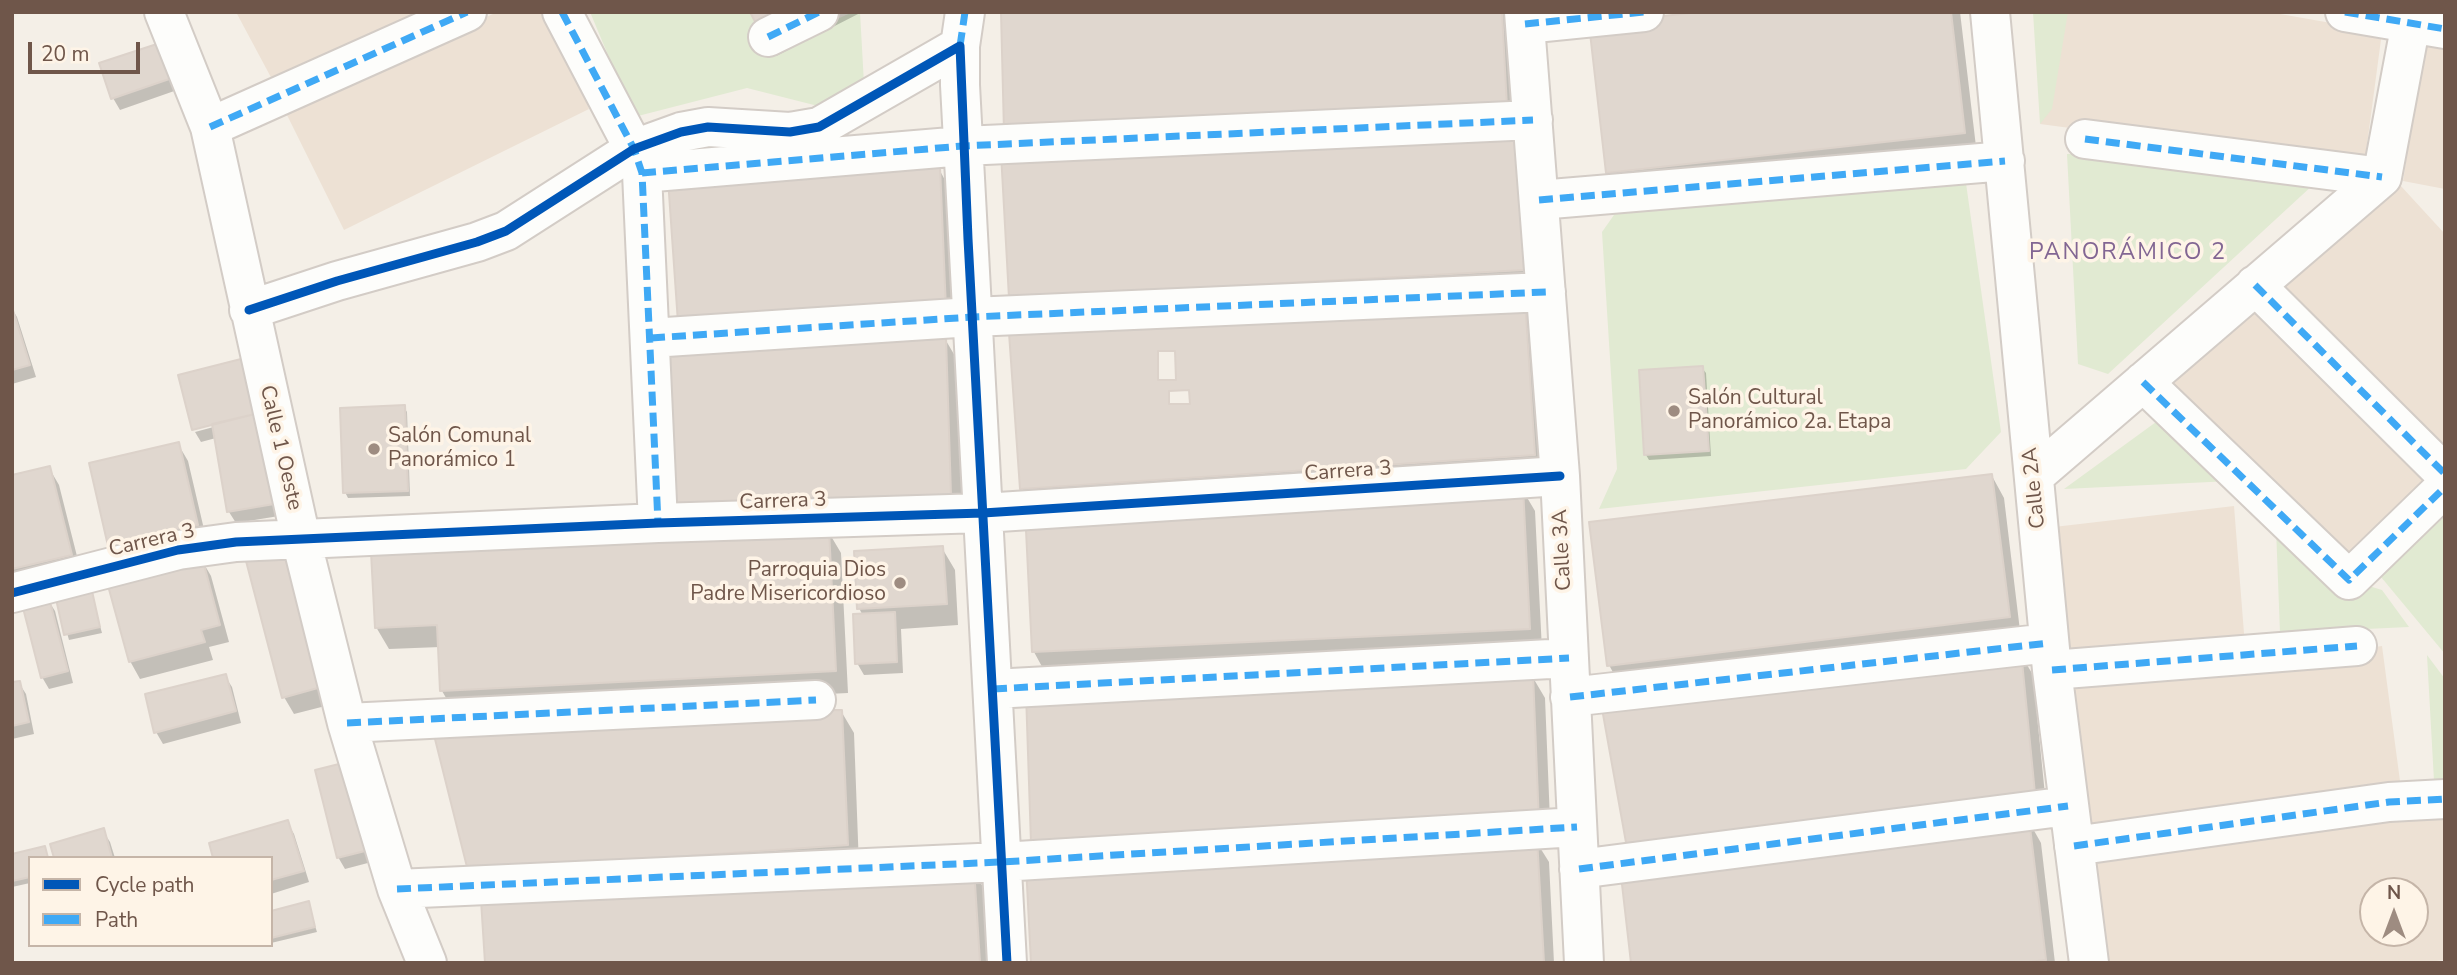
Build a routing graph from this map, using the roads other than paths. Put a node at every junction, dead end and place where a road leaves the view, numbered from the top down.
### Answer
1 (164, 12) edge
2 (467, 12) edge
3 (562, 12) edge
4 (819, 12) edge
5 (1644, 12) edge
6 (1990, 12) edge
7 (2344, 12) edge
8 (1525, 18) edge
9 (2423, 22) edge
10 (962, 29) edge
11 (768, 37) dead end
12 (1533, 120) junction
13 (210, 127) junction
14 (2085, 139) dead end
15 (963, 146) junction
16 (638, 161) junction
17 (2005, 161) junction
18 (2382, 177) junction
19 (1539, 200) junction
20 (2255, 285) junction
21 (1546, 292) junction
22 (250, 310) junction
23 (972, 317) junction
24 (651, 338) junction
25 (2143, 382) junction
26 (2445, 474) edge
27 (1560, 476) junction
28 (2034, 476) junction
29 (2445, 487) edge
30 (983, 513) junction
31 (658, 523) junction
32 (301, 539) junction
33 (12, 593) edge
34 (2357, 646) dead end
35 (2050, 656) junction
36 (1569, 658) junction
37 (993, 689) junction
38 (1570, 697) junction
39 (816, 700) dead end
40 (347, 723) junction
41 (2445, 799) edge
42 (2068, 806) junction
43 (1577, 827) junction
44 (2074, 846) junction
45 (1001, 862) junction
46 (1579, 869) junction
47 (397, 889) junction
48 (427, 963) edge
49 (1007, 963) edge
50 (1584, 963) edge
51 (2089, 963) edge

1 - 13 street, Calle 1 Oeste
2 - 13 street
3 - 16 street
4 - 11 street
5 - 8 street
6 - 17 street, Calle 2A
7 - 9 street
8 - 12 street, Calle 3A
9 - 18 street
10 - 15 street
10 - 16 street
12 - 15 street
12 - 19 street, Calle 3A
13 - 22 street, Calle 1 Oeste
14 - 18 street
15 - 16 street
15 - 23 street
16 - 22 street
16 - 24 street
17 - 19 street
17 - 28 street, Calle 2A
18 - 20 street
19 - 21 street, Calle 3A
20 - 25 street
20 - 26 street
21 - 23 street
21 - 27 street, Calle 3A
22 - 32 street, Calle 1 Oeste
23 - 24 street
23 - 30 street
24 - 31 street
25 - 28 street
25 - 29 street
27 - 30 street, Carrera 3
27 - 36 street, Calle 3A
28 - 35 street, Calle 2A
30 - 31 street, Carrera 3
30 - 37 street
31 - 32 street, Carrera 3
32 - 33 street, Carrera 3
32 - 40 street, Calle 1 Oeste
34 - 35 street
35 - 38 street
35 - 42 street, Calle 2A
36 - 37 street
36 - 38 street, Calle 3A
37 - 45 street
38 - 43 street, Calle 3A
39 - 40 street
40 - 47 street, Calle 1 Oeste
41 - 44 street
42 - 44 street, Calle 2A
42 - 46 street
43 - 45 street
43 - 46 street, Calle 3A
44 - 51 street, Calle 2A
45 - 47 street
45 - 49 street
46 - 50 street, Calle 3A
47 - 48 street, Calle 1 Oeste

